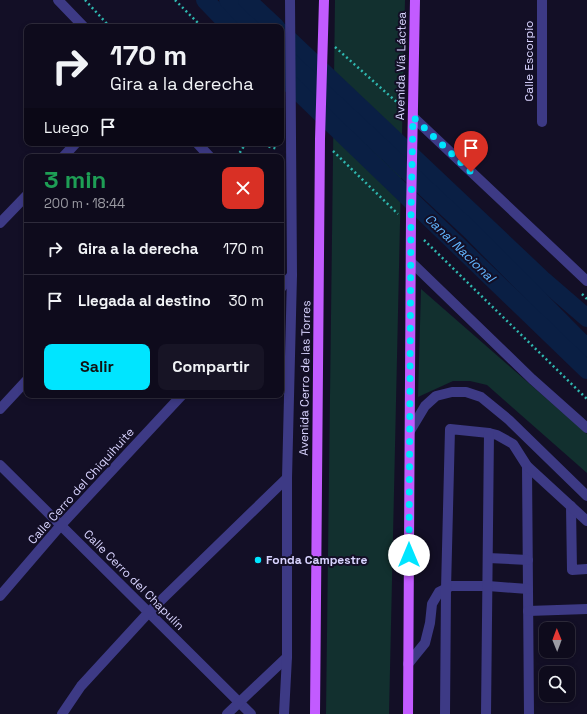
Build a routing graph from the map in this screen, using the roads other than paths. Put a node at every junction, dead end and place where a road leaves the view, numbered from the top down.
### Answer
1 (58, 0) edge
2 (290, 0) edge
3 (324, 0) edge
4 (415, 0) edge
5 (542, 0) edge
6 (81, 24) edge
7 (413, 117) junction
8 (542, 122) dead end
9 (73, 146) edge
10 (200, 146) edge
11 (65, 154) edge
12 (207, 154) edge
13 (24, 198) edge
14 (0, 223) edge
15 (411, 262) junction
16 (292, 275) junction
17 (587, 281) edge
18 (284, 284) edge
19 (24, 383) edge
20 (179, 398) edge
21 (0, 409) edge
22 (587, 428) edge
23 (410, 431) junction
24 (489, 433) junction
25 (0, 464) edge
26 (527, 466) junction
27 (288, 478) junction
28 (587, 496) edge
29 (571, 506) junction
30 (587, 521) edge
31 (61, 525) junction
32 (488, 558) junction
33 (528, 560) junction
34 (587, 570) edge
35 (488, 586) junction
36 (446, 589) junction
37 (528, 589) junction
38 (0, 596) edge
39 (587, 609) edge
40 (528, 611) junction
41 (149, 612) junction
42 (287, 657) junction
43 (408, 664) junction
44 (239, 702) junction
45 (62, 714) edge
46 (227, 714) edge
47 (251, 714) edge
48 (284, 714) edge
49 (315, 714) edge
50 (408, 714) edge
51 (445, 714) edge
52 (486, 714) edge
53 (529, 714) edge

1 - 6 street
2 - 16 street, Avenida Cerro de las Torres
3 - 49 main road, Avenida Cerro de las Torres
4 - 7 main road, Avenida Vía Láctea
5 - 8 street, Calle Escorpio
7 - 15 main road, Avenida Vía Láctea
7 - 17 street
9 - 11 street
10 - 12 street
13 - 14 street
15 - 22 street
15 - 23 main road
16 - 18 street
16 - 27 street, Avenida Cerro de las Torres
19 - 21 street
20 - 31 street, Calle Cerro del Chiquihuite
23 - 28 street
23 - 43 main road
24 - 26 street
24 - 32 street
24 - 36 street
25 - 31 street, Calle Cerro del Chapulín
26 - 29 street
26 - 33 street
27 - 41 street
27 - 42 street, Avenida Cerro de las Torres
29 - 30 street
29 - 34 street
31 - 38 street, Calle Cerro del Chiquihuite
31 - 41 street, Calle Cerro del Chapulín
32 - 33 street
32 - 35 street
33 - 37 street
35 - 36 street
35 - 37 street
35 - 52 street
36 - 43 street
36 - 51 street
37 - 40 street
39 - 40 street
40 - 53 street
41 - 44 street, Calle Cerro del Chapulín
41 - 45 street
42 - 44 street
42 - 48 street, Avenida Cerro de las Torres
43 - 50 main road
44 - 46 street
44 - 47 street, Calle Cerro del Chapulín

